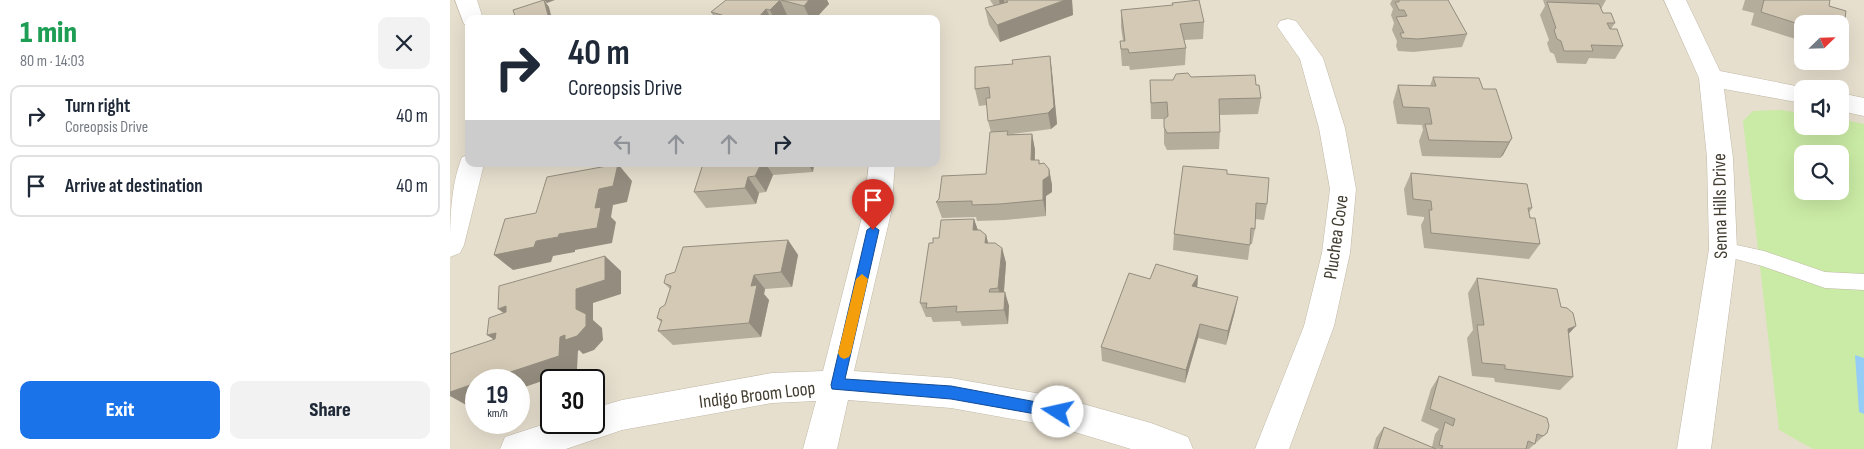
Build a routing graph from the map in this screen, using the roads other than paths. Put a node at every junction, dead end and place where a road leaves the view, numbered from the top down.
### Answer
1 (466, 0) edge
2 (1675, 0) edge
3 (471, 15) edge
4 (1288, 26) dead end
5 (1710, 78) junction
6 (1794, 93) edge
7 (1849, 104) edge
8 (1864, 107) edge
9 (470, 167) edge
10 (882, 167) edge
11 (450, 245) edge
12 (1723, 249) junction
13 (1864, 282) edge
14 (837, 385) junction
15 (517, 449) edge
16 (820, 449) edge
17 (1176, 449) edge
18 (1272, 449) edge
19 (1694, 449) edge

1 - 3 street
2 - 5 street, Senna Hills Drive
4 - 18 street, Pluchea Cove
5 - 6 street
5 - 12 street, Senna Hills Drive
7 - 8 street
9 - 11 street
10 - 14 street
12 - 13 lane
12 - 19 street, Senna Hills Drive
14 - 15 street, Indigo Broom Loop
14 - 16 street
14 - 17 street, Indigo Broom Loop

